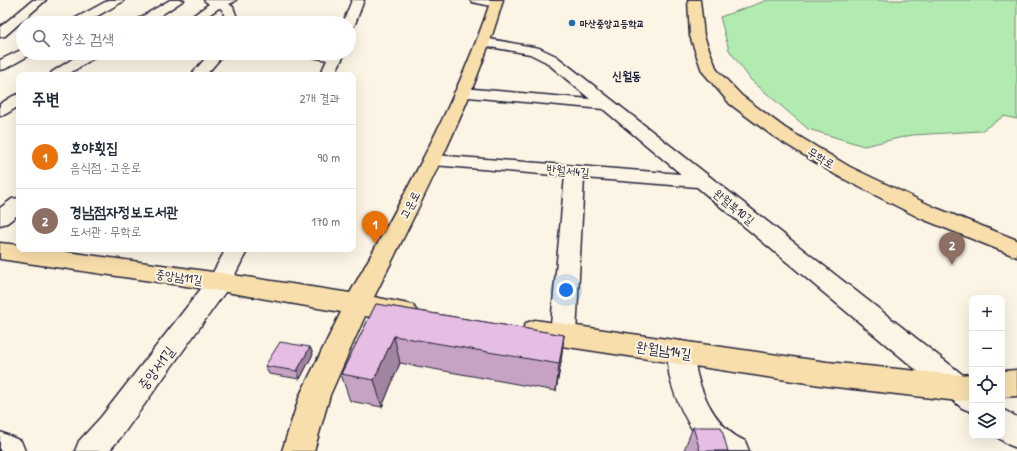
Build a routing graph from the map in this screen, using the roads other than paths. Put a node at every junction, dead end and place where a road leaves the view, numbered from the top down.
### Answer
1 (40, 0) edge
2 (118, 0) edge
3 (178, 0) edge
4 (230, 0) edge
5 (358, 0) edge
6 (694, 0) edge
7 (704, 0) edge
8 (489, 1) edge
9 (214, 2) edge
10 (30, 16) edge
11 (89, 16) edge
12 (152, 16) edge
13 (197, 16) edge
14 (230, 16) edge
15 (352, 16) edge
16 (484, 42) junction
17 (12, 43) edge
18 (81, 60) edge
19 (212, 60) edge
20 (334, 60) edge
21 (0, 66) edge
22 (62, 72) edge
23 (201, 72) edge
24 (328, 72) edge
25 (462, 93) junction
26 (16, 101) edge
27 (608, 105) junction
28 (0, 111) edge
29 (433, 160) junction
30 (575, 171) junction
31 (703, 182) junction
32 (16, 206) edge
33 (0, 218) edge
34 (1017, 241) edge
35 (1017, 249) edge
36 (0, 252) edge
37 (235, 252) edge
38 (220, 282) junction
39 (357, 305) junction
40 (426, 315) edge
41 (510, 327) edge
42 (563, 335) junction
43 (681, 352) junction
44 (1017, 383) edge
45 (1005, 384) edge
46 (967, 391) edge
47 (1005, 425) edge
48 (1017, 434) edge
49 (0, 447) edge
50 (10, 451) edge
51 (90, 451) edge
52 (298, 451) edge
53 (734, 451) edge

1 - 10 street
2 - 11 street
3 - 12 street
4 - 9 street
5 - 15 street
6 - 35 main road, 무학로
7 - 34 main road, 무학로
8 - 16 main road, 고운로
9 - 13 street
9 - 14 street
16 - 25 main road, 고운로
16 - 27 street, 완월북10길
17 - 21 street
18 - 22 street
19 - 23 street
20 - 24 street
25 - 27 street
25 - 29 main road, 고운로
26 - 28 street
27 - 31 street, 완월북10길
29 - 30 street, 반월서4길
29 - 39 main road, 고운로
30 - 31 street, 반월서4길
30 - 42 street
31 - 46 street, 완월북10길
32 - 33 street
36 - 38 main road, 중앙남11길
37 - 38 street, 중앙서1길
38 - 39 main road, 중앙남11길
38 - 51 street, 중앙서1길
39 - 40 main road
39 - 52 main road, 고운로
41 - 42 main road, 완월남14길
42 - 43 main road, 완월남14길
43 - 46 main road, 완월남14길
43 - 53 street
44 - 45 main road
47 - 48 street
49 - 50 street

